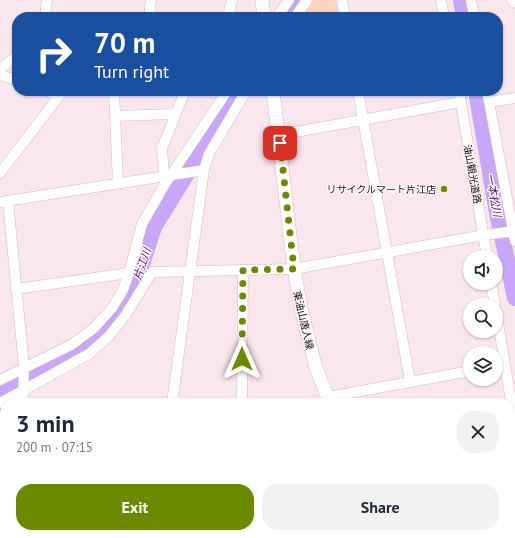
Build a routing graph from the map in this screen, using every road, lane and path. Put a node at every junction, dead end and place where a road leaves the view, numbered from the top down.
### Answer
1 (47, 0) edge
2 (151, 0) edge
3 (232, 0) edge
4 (262, 0) edge
5 (289, 0) edge
6 (307, 0) edge
7 (342, 0) edge
8 (441, 0) edge
9 (471, 0) edge
10 (512, 0) edge
11 (515, 3) edge
12 (46, 12) edge
13 (150, 12) edge
14 (229, 12) edge
15 (263, 12) edge
16 (281, 12) edge
17 (299, 12) edge
18 (344, 12) edge
19 (443, 12) edge
20 (473, 12) edge
21 (12, 60) edge
22 (0, 69) edge
23 (0, 75) edge
24 (12, 79) edge
25 (58, 96) edge
26 (114, 96) edge
27 (182, 96) edge
28 (224, 96) edge
29 (243, 96) edge
30 (274, 96) edge
31 (359, 96) edge
32 (460, 96) edge
33 (488, 96) edge
34 (515, 98) edge
35 (461, 102) junction
36 (489, 102) junction
37 (175, 114) junction
38 (115, 116) junction
39 (363, 120) junction
40 (279, 135) junction
41 (199, 171) junction
42 (0, 173) edge
43 (171, 175) junction
44 (118, 183) junction
45 (4, 202) edge
46 (513, 234) edge
47 (484, 235) junction
48 (486, 250) edge
49 (388, 253) junction
50 (294, 269) junction
51 (243, 270) junction
52 (190, 271) junction
53 (129, 273) junction
54 (16, 289) junction
55 (24, 368) junction
56 (0, 371) edge
57 (463, 372) edge
58 (13, 373) junction
59 (503, 375) edge
60 (0, 380) edge
61 (410, 381) junction
62 (23, 387) junction
63 (7, 398) edge
64 (23, 398) edge
65 (173, 398) edge
66 (242, 398) edge
67 (328, 398) edge
68 (338, 398) edge
69 (508, 398) edge

1 - 12 street
2 - 13 street
3 - 14 street
4 - 15 main road
5 - 16 street
6 - 17 street
7 - 18 street
8 - 19 street
9 - 20 street
10 - 11 street
21 - 22 street
23 - 24 street
25 - 42 street
26 - 38 street
27 - 37 street
28 - 43 street
29 - 41 street
30 - 40 main road, 東油山唐人線
31 - 39 street
32 - 35 street, 油山観光道路
33 - 36 street
34 - 36 street
35 - 39 street
35 - 47 street, 油山観光道路
36 - 46 street
37 - 38 street
37 - 43 street
38 - 44 street
39 - 40 street
39 - 49 street
40 - 50 main road, 東油山唐人線
41 - 43 street
41 - 52 street
43 - 44 street
43 - 53 street
44 - 45 street
45 - 54 street
46 - 47 street
47 - 48 street, 油山観光道路
47 - 49 street
49 - 50 street
49 - 61 street
50 - 51 street
50 - 67 main road, 東油山唐人線
51 - 52 street
51 - 66 street
52 - 62 street
52 - 65 street
53 - 54 street
53 - 55 street
54 - 55 street
55 - 58 street
55 - 62 street
56 - 58 street
57 - 61 street
58 - 60 street
59 - 69 street
61 - 68 street
62 - 63 street
62 - 64 street

